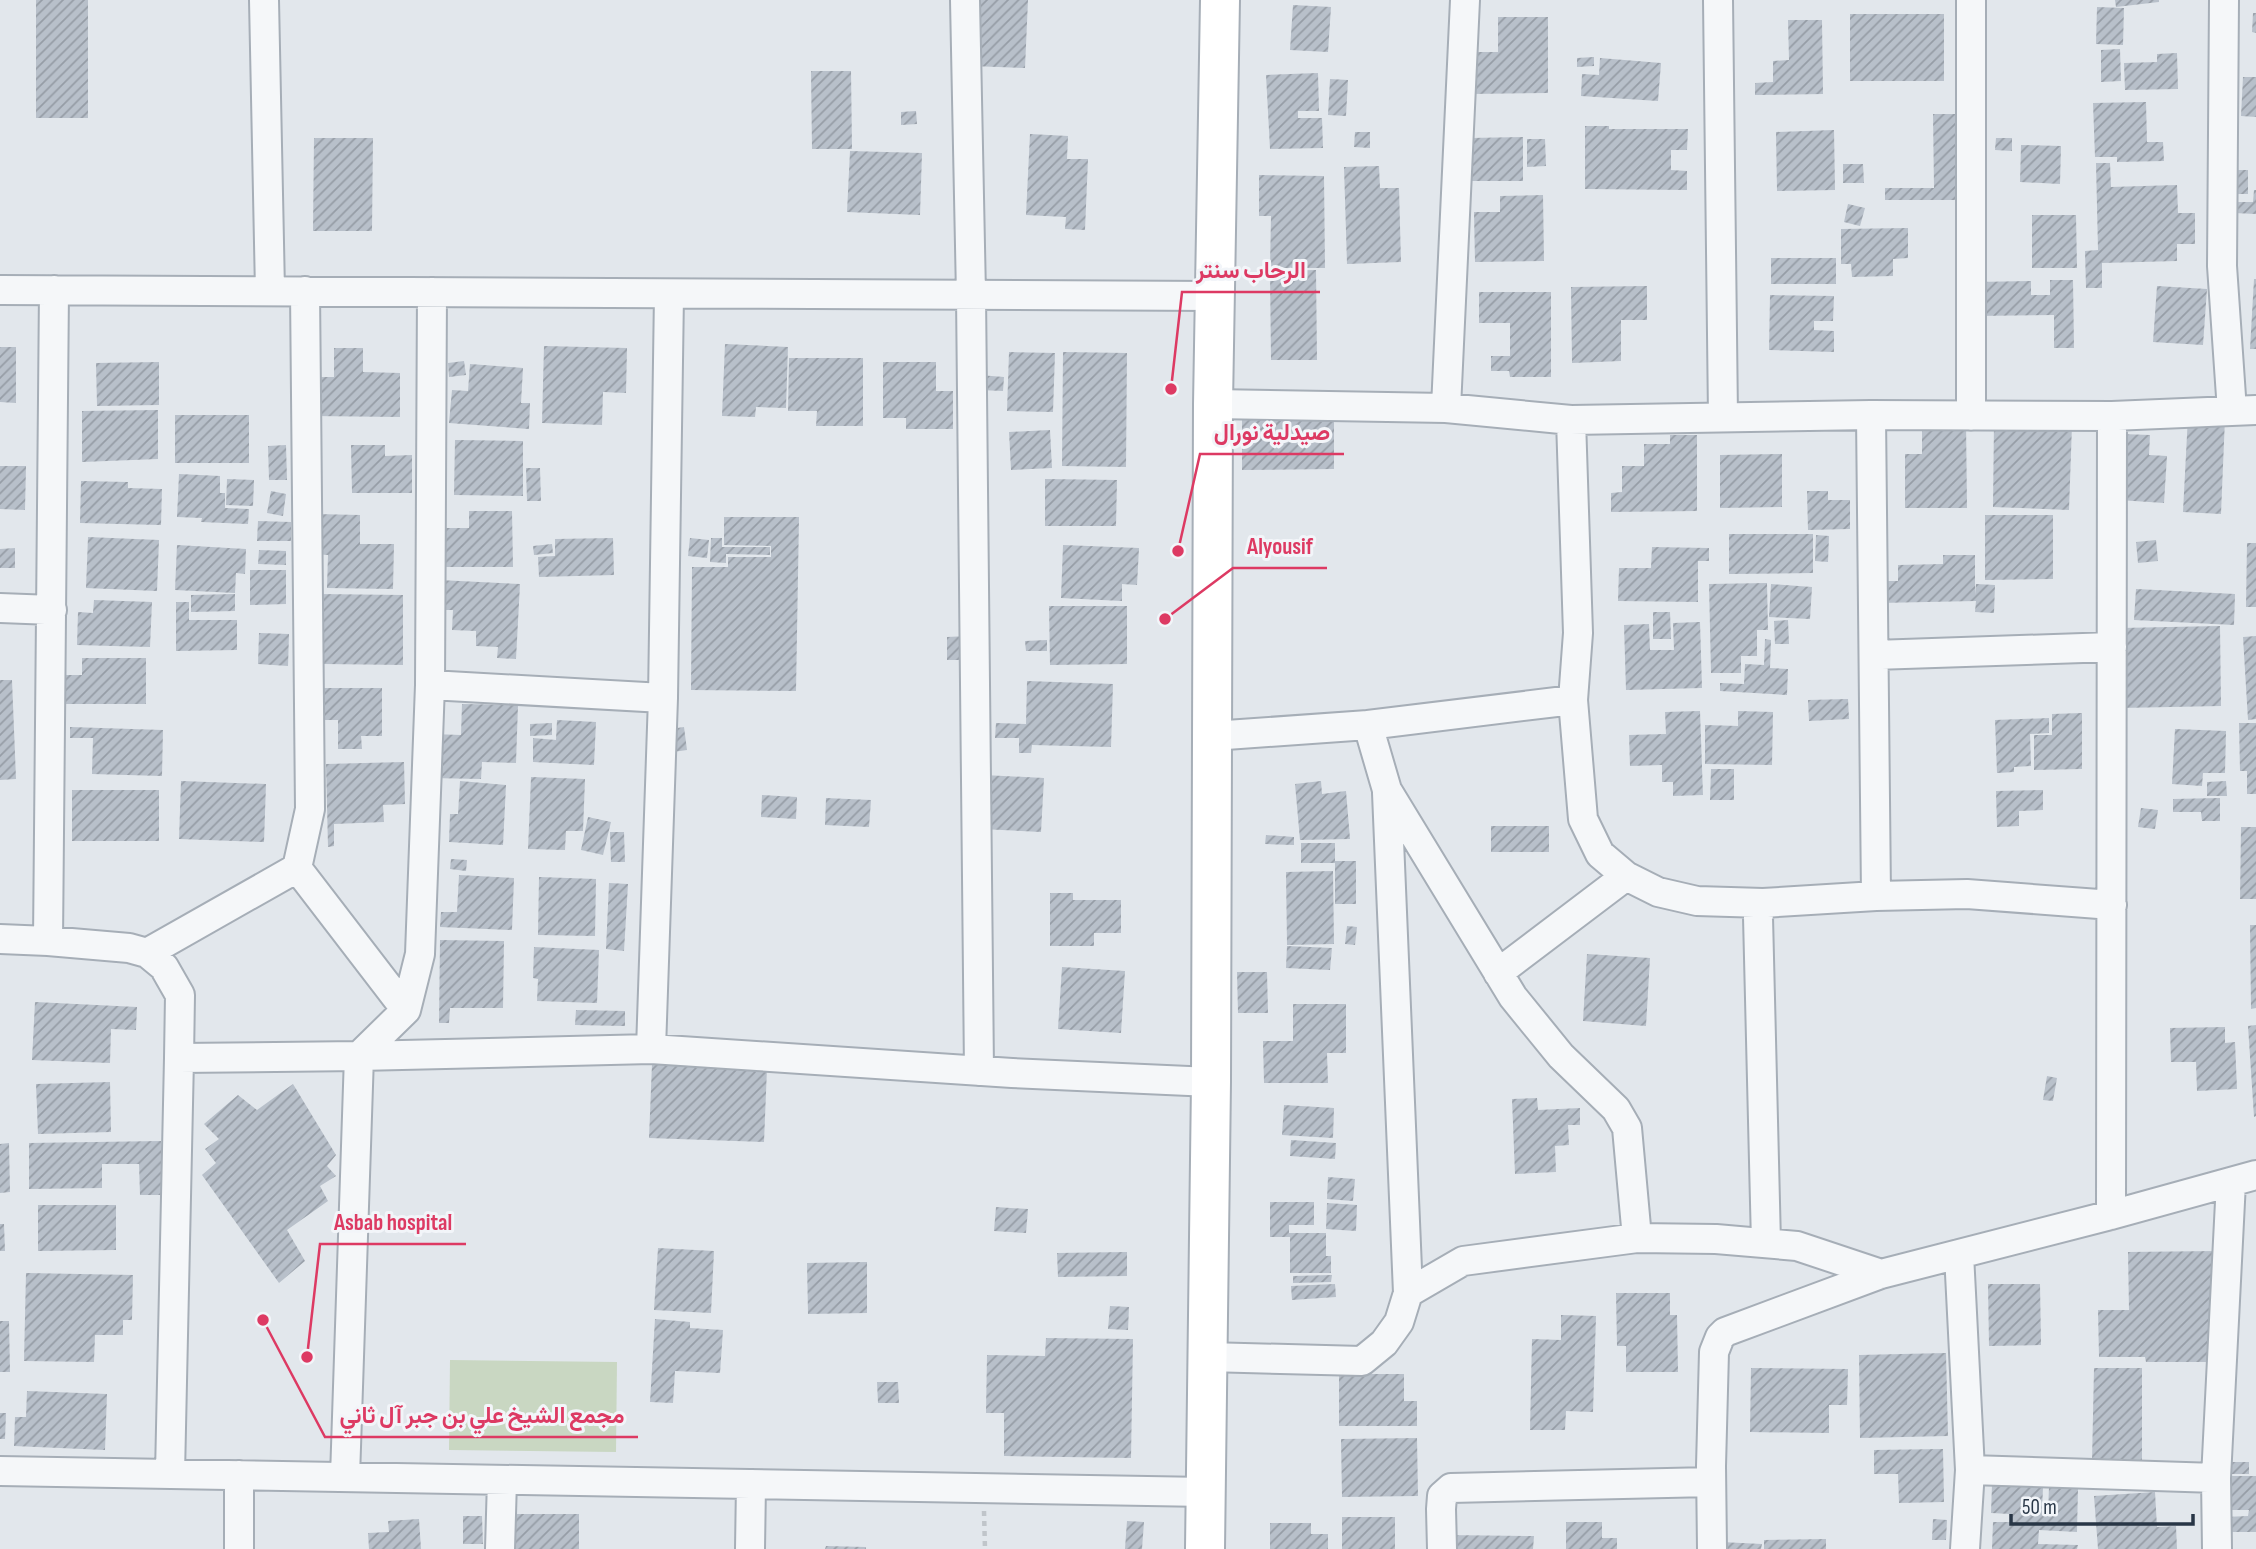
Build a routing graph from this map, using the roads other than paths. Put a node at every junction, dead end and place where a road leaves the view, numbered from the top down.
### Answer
1 (264, 0) edge
2 (965, 0) edge
3 (1220, 0) edge
4 (1465, 0) edge
5 (1718, 0) edge
6 (1971, 0) edge
7 (2224, 0) edge
8 (0, 290) edge
9 (54, 290) junction
10 (270, 291) junction
11 (304, 291) junction
12 (432, 292) junction
13 (669, 293) junction
14 (971, 295) junction
15 (1215, 296) junction
16 (1213, 404) junction
17 (1446, 408) junction
18 (2244, 410) edge
19 (1871, 415) junction
20 (1971, 416) junction
21 (2112, 416) junction
22 (1723, 417) junction
23 (1571, 420) junction
24 (0, 608) edge
25 (52, 610) junction
26 (2112, 647) junction
27 (1874, 655) junction
28 (430, 684) junction
29 (663, 698) junction
30 (1573, 700) junction
31 (1368, 725) junction
32 (1212, 736) junction
33 (1387, 790) junction
34 (297, 868) junction
35 (1626, 876) junction
36 (1876, 895) junction
37 (1763, 903) junction
38 (2112, 905) junction
39 (0, 939) edge
40 (48, 940) junction
41 (147, 953) junction
42 (1499, 973) junction
43 (406, 1010) junction
44 (651, 1049) junction
45 (359, 1056) junction
46 (179, 1058) junction
47 (979, 1071) junction
48 (1211, 1082) junction
49 (2243, 1179) edge
50 (2111, 1215) junction
51 (1637, 1238) junction
52 (1766, 1243) junction
53 (1959, 1254) junction
54 (1881, 1274) junction
55 (1408, 1293) junction
56 (1207, 1357) junction
57 (1970, 1470) junction
58 (0, 1471) edge
59 (170, 1474) junction
60 (239, 1475) junction
61 (345, 1477) junction
62 (2216, 1478) junction
63 (502, 1480) junction
64 (1711, 1482) junction
65 (751, 1484) junction
66 (1206, 1492) junction
67 (239, 1549) edge
68 (500, 1549) edge
69 (750, 1549) edge
70 (1205, 1549) edge
71 (1442, 1549) edge
72 (1712, 1549) edge
73 (1965, 1549) edge
74 (2217, 1549) edge

1 - 10 street
2 - 14 street
3 - 15 street
4 - 17 street
5 - 22 street
6 - 20 street
7 - 18 street
8 - 9 street
9 - 10 street
9 - 25 street
10 - 11 street
11 - 12 street
11 - 34 street
12 - 13 street
12 - 28 street
13 - 14 street
13 - 29 street
14 - 15 street
14 - 47 street
15 - 16 street
16 - 17 street
16 - 32 street
17 - 23 street
18 - 21 street
19 - 20 street
19 - 22 street
19 - 27 street
20 - 21 street
21 - 26 street
22 - 23 street
23 - 30 street
24 - 25 street
25 - 40 street
26 - 27 street
26 - 38 street
27 - 36 street
28 - 29 street
28 - 43 street
29 - 44 street
30 - 31 street
30 - 35 street
31 - 32 street
31 - 33 street
32 - 48 street
33 - 42 street
33 - 55 street
34 - 41 street
34 - 43 street
35 - 37 street
35 - 42 street
36 - 37 street
36 - 38 street
37 - 52 street
38 - 50 street
39 - 40 street
40 - 41 street
41 - 46 street
42 - 51 street
43 - 45 street
44 - 45 street
44 - 47 street
45 - 46 street
45 - 61 street
46 - 59 street
47 - 48 street
48 - 56 street
49 - 50 street
49 - 62 street
50 - 53 street
51 - 52 street
51 - 55 street
52 - 54 street
53 - 54 street
53 - 57 street
54 - 64 street
55 - 56 street
56 - 66 street
57 - 62 street
57 - 73 street
58 - 59 street
59 - 60 street
60 - 61 street
60 - 67 street
61 - 63 street
62 - 74 street
63 - 65 street
63 - 68 street
64 - 71 street
64 - 72 street
65 - 66 street
65 - 69 street
66 - 70 street

